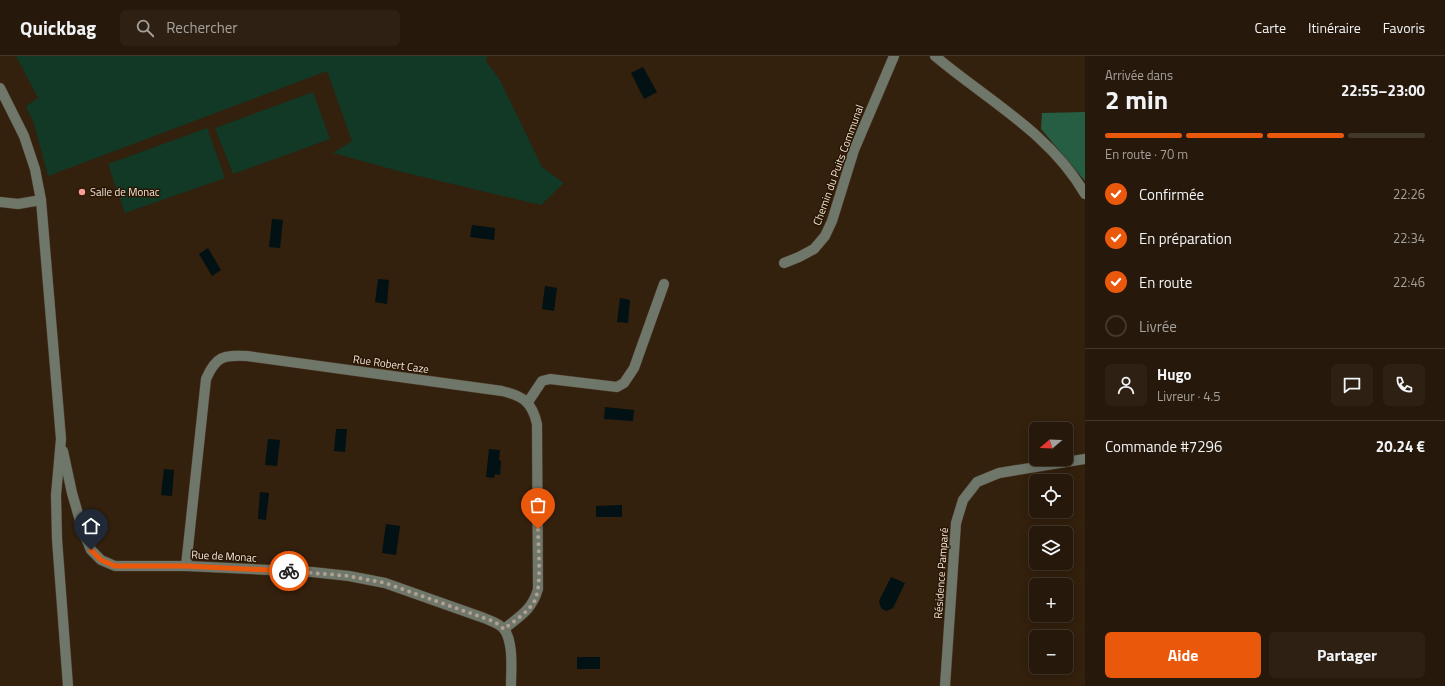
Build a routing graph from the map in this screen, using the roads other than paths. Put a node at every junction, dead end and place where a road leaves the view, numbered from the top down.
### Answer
1 (894, 56) edge
2 (935, 56) edge
3 (0, 88) edge
4 (1085, 194) edge
5 (41, 200) junction
6 (0, 202) edge
7 (784, 263) dead end
8 (664, 284) dead end
9 (528, 402) junction
10 (61, 439) junction
11 (1085, 459) edge
12 (186, 566) junction
13 (504, 629) junction
14 (68, 686) edge
15 (511, 686) edge
16 (945, 686) edge

1 - 7 street, Chemin du Puits Communal
2 - 4 street
3 - 5 street
5 - 6 street
5 - 10 street
8 - 9 street
9 - 12 street, Rue Robert Caze
9 - 13 street
10 - 12 street, Rue de Monac
10 - 14 street
11 - 16 street, Résidence Pamparé
12 - 13 street, Rue de Monac
13 - 15 street

